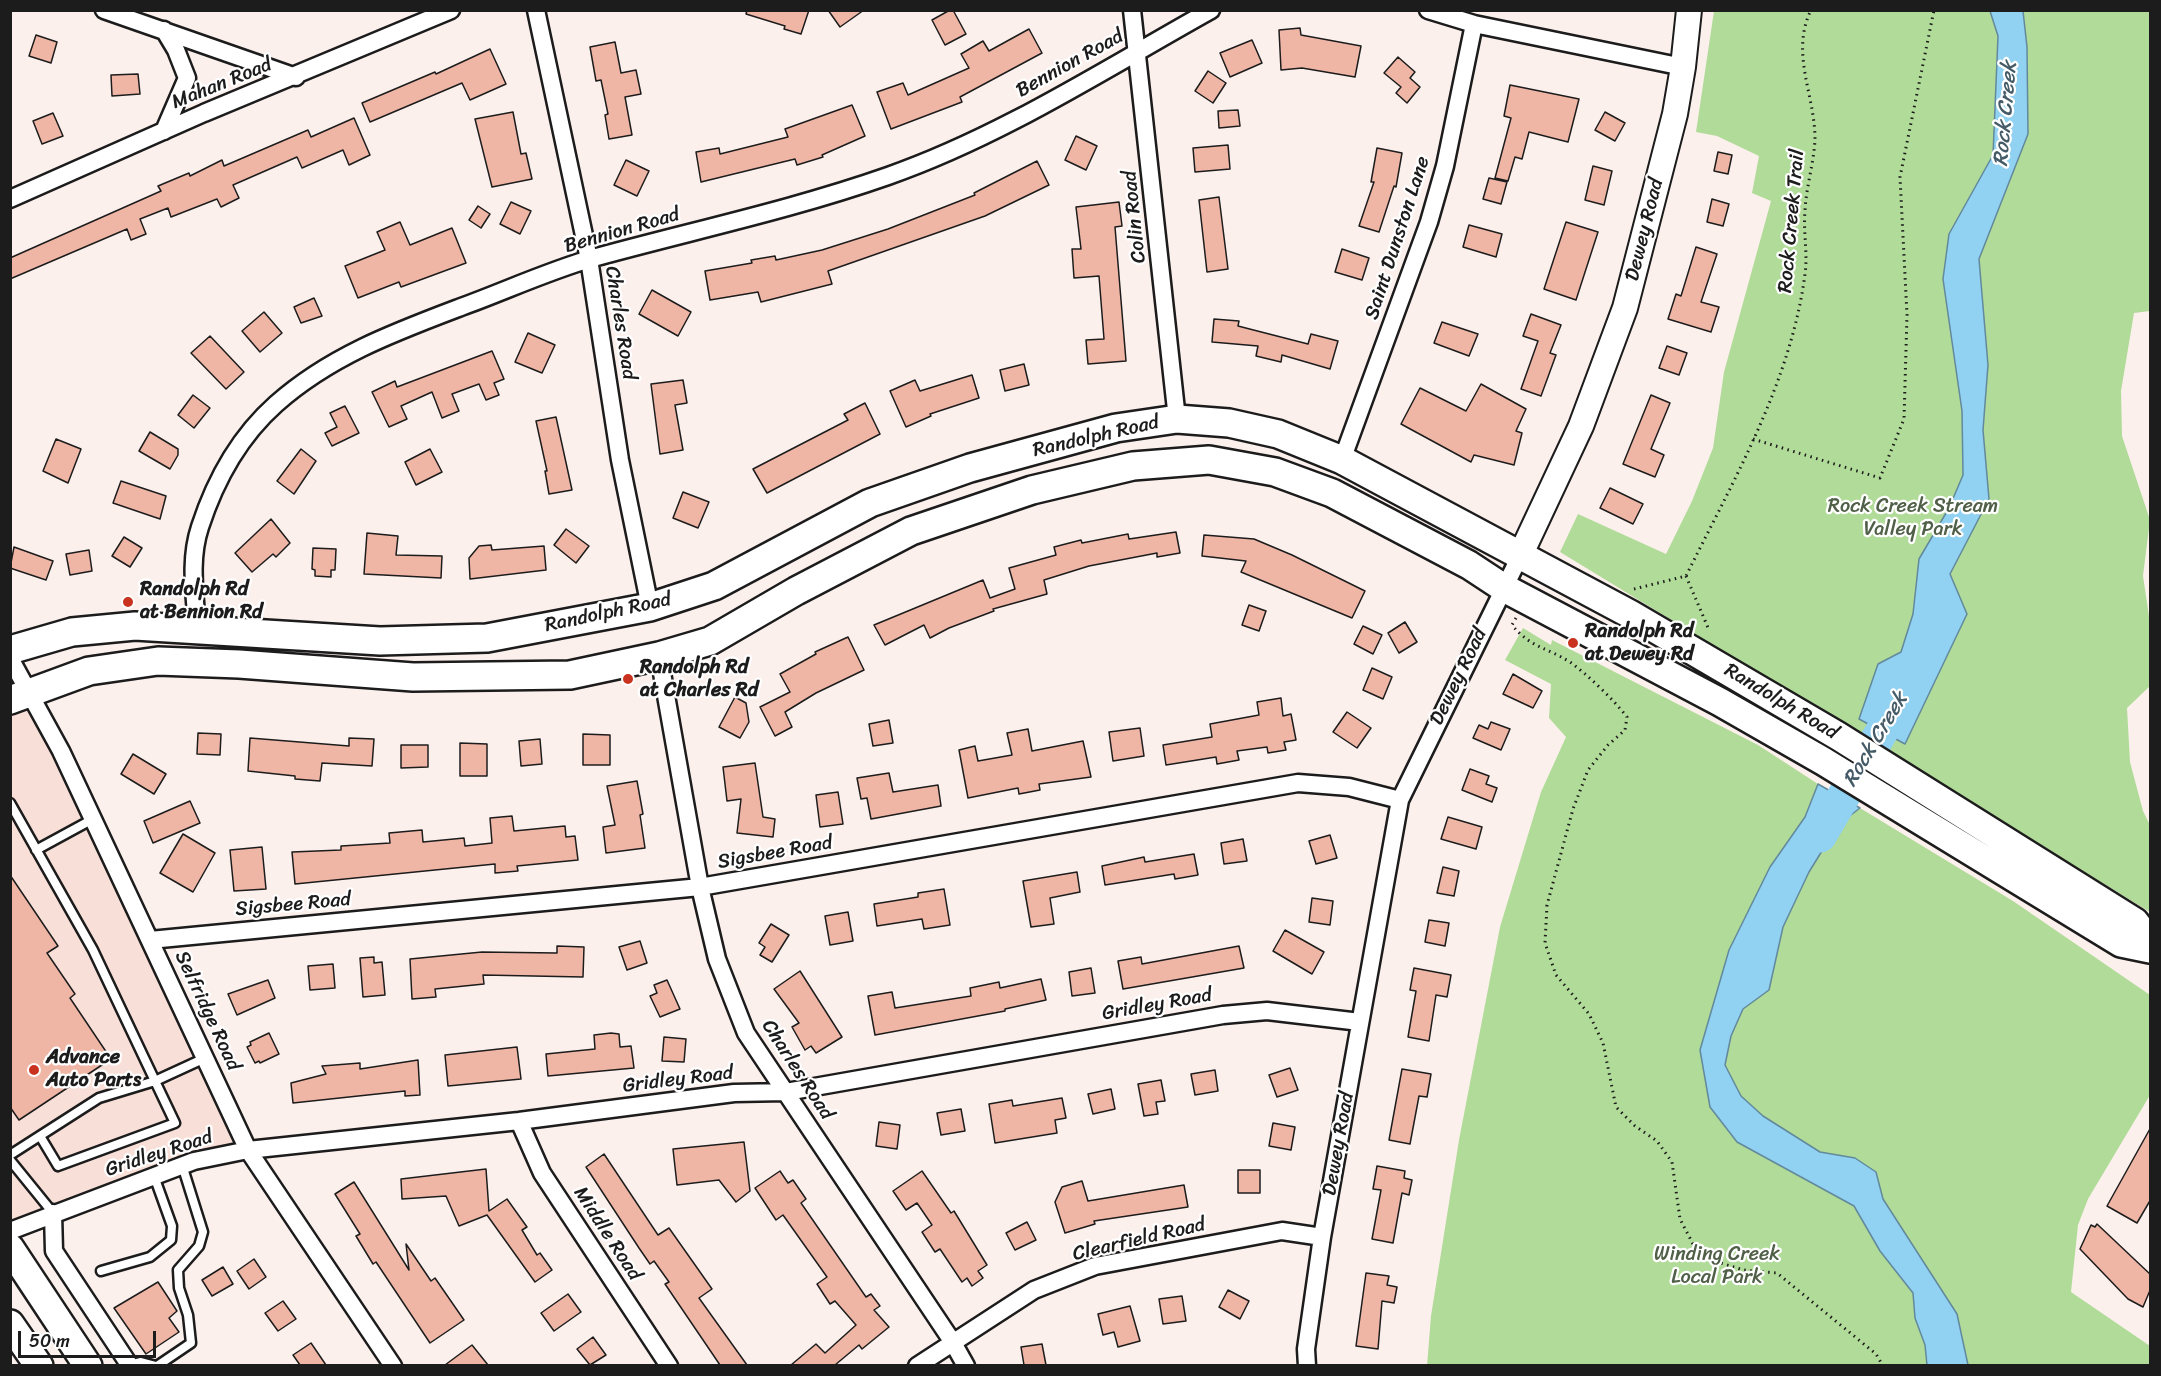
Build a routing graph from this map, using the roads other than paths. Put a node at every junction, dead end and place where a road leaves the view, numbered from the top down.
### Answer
1 (104, 10) edge
2 (451, 10) edge
3 (536, 10) edge
4 (1132, 10) edge
5 (1211, 10) edge
6 (1428, 10) edge
7 (1689, 10) edge
8 (1474, 24) junction
9 (164, 30) junction
10 (1138, 50) junction
11 (1683, 67) junction
12 (296, 77) junction
13 (164, 131) junction
14 (10, 199) edge
15 (589, 259) junction
16 (1177, 419) junction
17 (1342, 460) junction
18 (1520, 556) junction
19 (1504, 588) junction
20 (650, 607) junction
21 (197, 628) junction
22 (10, 650) edge
23 (659, 656) junction
24 (10, 658) edge
25 (20, 697) edge
26 (1400, 800) junction
27 (10, 803) edge
28 (93, 819) junction
29 (36, 850) junction
30 (700, 887) junction
31 (150, 940) junction
32 (2151, 942) edge
33 (2151, 949) edge
34 (1360, 1022) junction
35 (205, 1058) junction
36 (155, 1081) junction
37 (786, 1092) junction
38 (519, 1121) junction
39 (40, 1136) junction
40 (248, 1150) junction
41 (10, 1155) edge
42 (10, 1160) edge
43 (182, 1165) junction
44 (154, 1176) junction
45 (54, 1214) junction
46 (10, 1231) edge
47 (1322, 1237) junction
48 (10, 1248) edge
49 (101, 1271) dead end
50 (10, 1324) edge
51 (952, 1341) junction
52 (39, 1365) edge
53 (88, 1365) edge
54 (129, 1365) edge
55 (157, 1365) edge
56 (393, 1365) edge
57 (669, 1365) edge
58 (917, 1365) edge
59 (966, 1365) edge
60 (1307, 1365) edge

1 - 9 street
2 - 12 street, Mahan Road
3 - 15 street, Charles Road
4 - 10 street, Colin Road
5 - 10 street, Bennion Road
6 - 8 street
7 - 11 street, Dewey Road
8 - 11 street
8 - 17 street, Saint Dunston Lane
9 - 12 street
9 - 13 street
10 - 15 street, Bennion Road
10 - 16 street, Colin Road
11 - 18 street, Dewey Road
12 - 13 street, Mahan Road
13 - 14 street, Mahan Road
15 - 20 street, Charles Road
15 - 21 street, Bennion Road
16 - 17 main road, Randolph Road
16 - 20 main road, Randolph Road
17 - 18 main road, Randolph Road
18 - 19 street, Dewey Road
18 - 32 main road, Randolph Road
19 - 23 main road, Randolph Road
19 - 26 street, Dewey Road
19 - 33 main road, Randolph Road
20 - 21 main road, Randolph Road
21 - 22 main road, Randolph Road
23 - 25 main road, Randolph Road
23 - 30 street, Charles Road
24 - 25 street, Selfridge Road
25 - 28 street, Selfridge Road
26 - 30 street, Sigsbee Road
26 - 34 street, Dewey Road
27 - 29 lane
28 - 29 lane
28 - 31 street, Selfridge Road
29 - 36 lane
30 - 31 street, Sigsbee Road
30 - 37 street, Charles Road
31 - 35 street, Selfridge Road
34 - 37 street, Gridley Road
34 - 47 street, Dewey Road
35 - 36 lane
35 - 40 street, Selfridge Road
36 - 39 lane
36 - 39 lane
37 - 38 street, Gridley Road
37 - 51 street, Charles Road
38 - 40 street, Gridley Road
38 - 57 street, Middle Road
39 - 41 lane
40 - 43 street, Gridley Road
40 - 56 street, Selfridge Road
42 - 45 lane
43 - 44 street, Gridley Road
43 - 55 lane
44 - 45 street, Gridley Road
44 - 49 lane
45 - 46 street, Gridley Road
45 - 54 street
47 - 51 street, Clearfield Road
47 - 60 street, Dewey Road
48 - 53 main road
50 - 52 main road
51 - 58 street, Clearfield Road
51 - 59 street, Charles Road
54 - 55 lane

